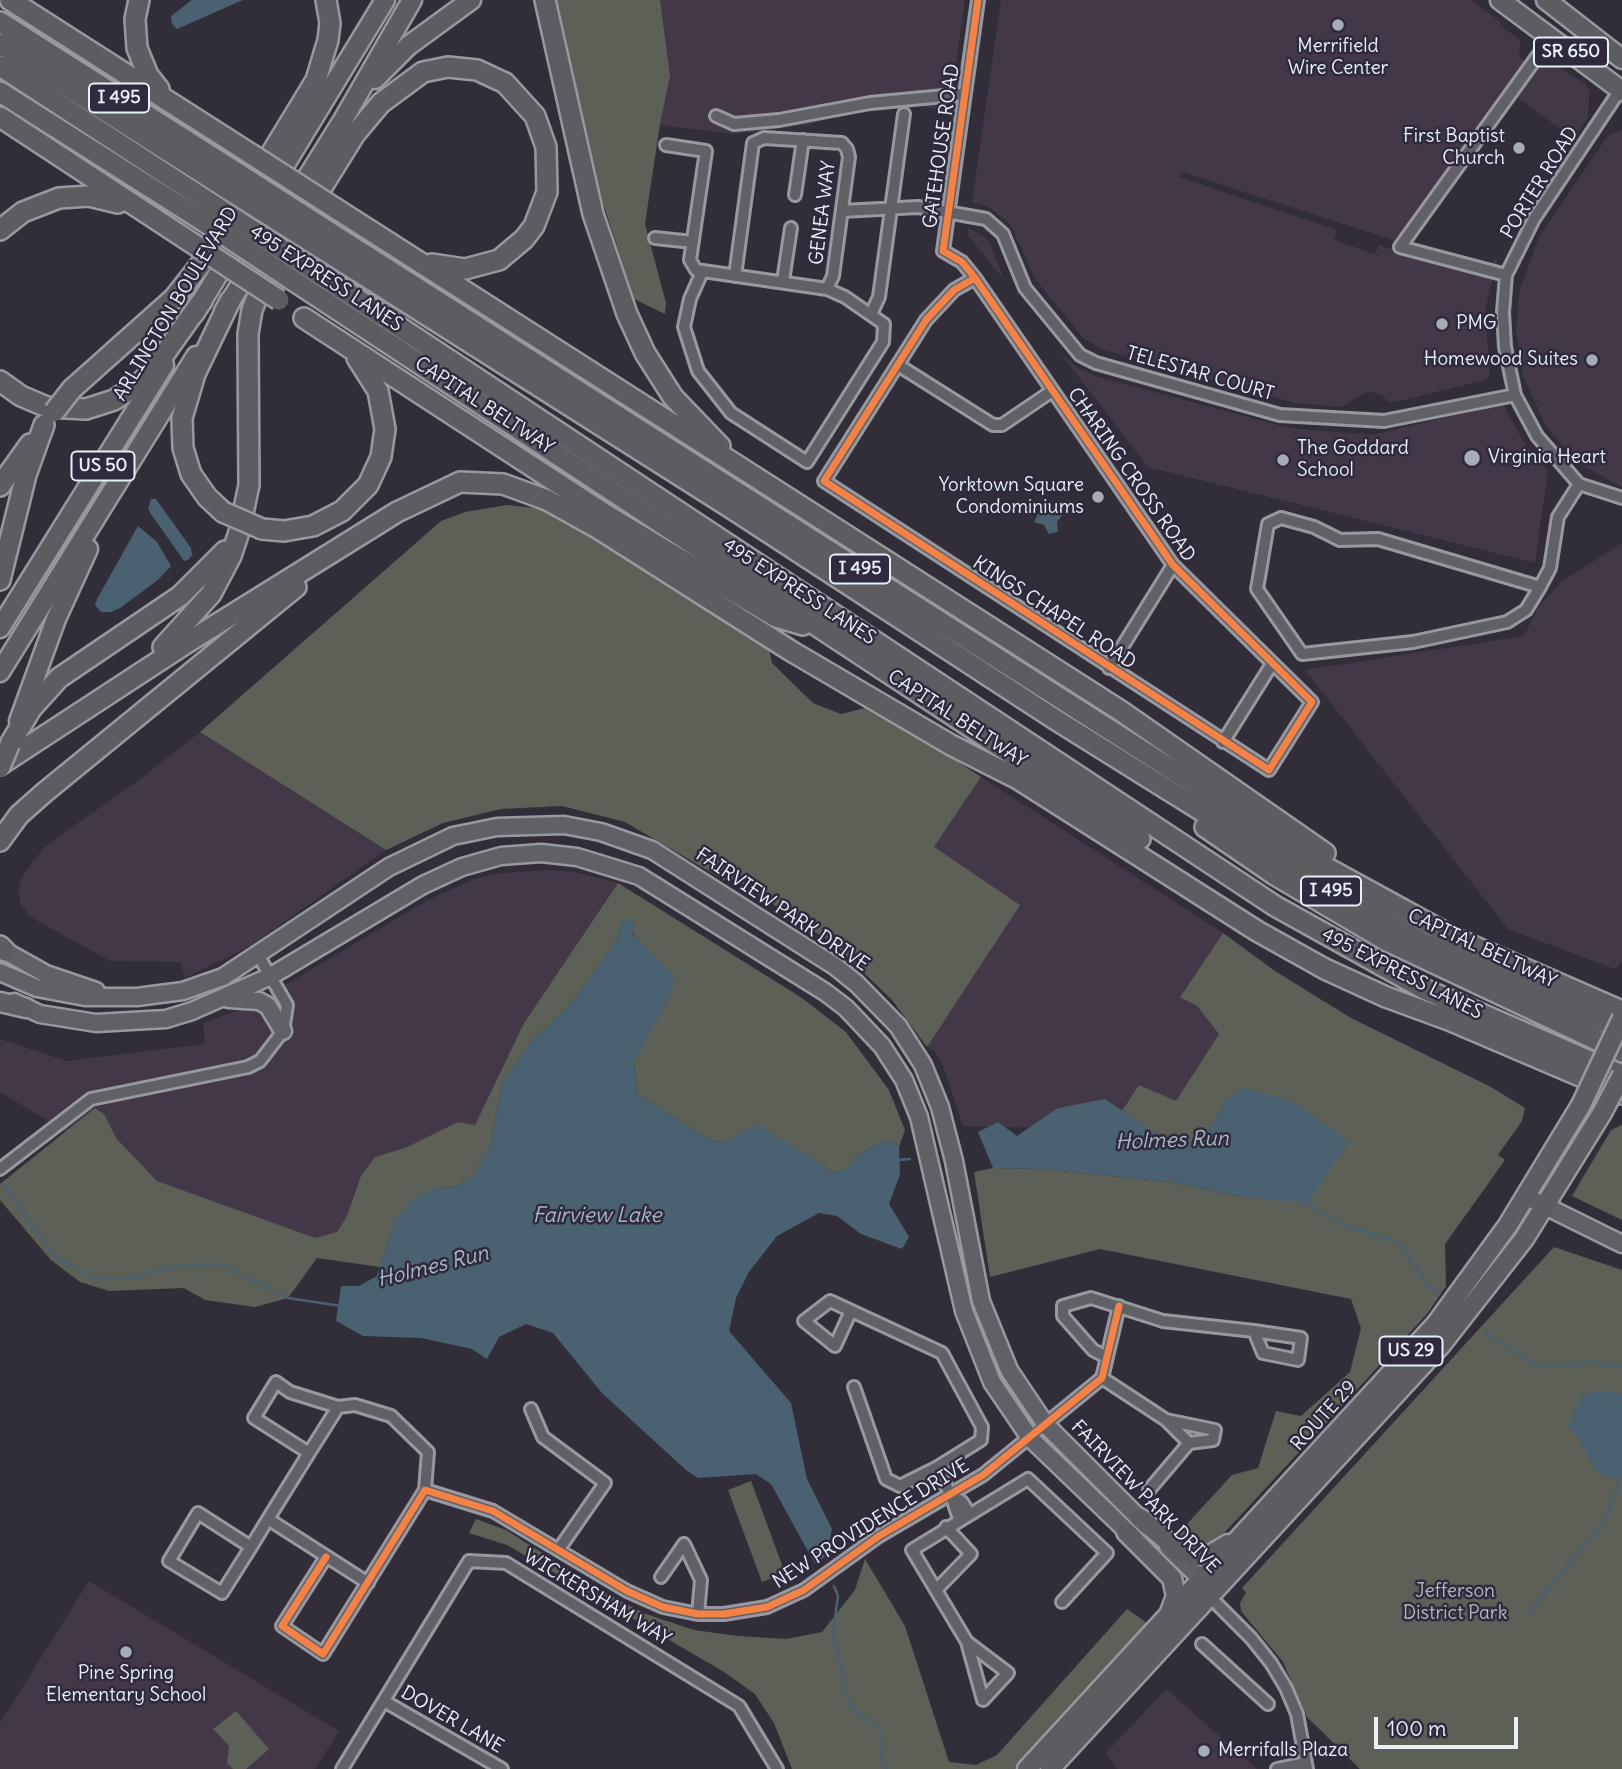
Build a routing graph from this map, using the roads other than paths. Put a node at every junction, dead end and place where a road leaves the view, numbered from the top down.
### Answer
1 (10, 0) edge
2 (139, 0) edge
3 (326, 0) edge
4 (385, 0) edge
5 (412, 0) edge
6 (471, 0) edge
7 (545, 0) edge
8 (978, 0) edge
9 (1500, 0) edge
10 (1546, 0) edge
11 (0, 22) edge
12 (1552, 36) junction
13 (0, 44) edge
14 (1622, 59) edge
15 (0, 66) edge
16 (1621, 91) edge
17 (0, 92) edge
18 (965, 94) junction
19 (904, 114) dead end
20 (0, 117) edge
21 (192, 117) junction
22 (716, 117) dead end
23 (343, 120) junction
24 (803, 140) junction
25 (666, 145) dead end
26 (234, 182) junction
27 (796, 195) dead end
28 (892, 208) junction
29 (842, 211) junction
30 (948, 212) junction
31 (143, 213) junction
32 (213, 216) junction
33 (791, 228) dead end
34 (0, 230) edge
35 (318, 236) junction
36 (655, 238) dead end
37 (693, 242) junction
38 (409, 255) junction
39 (296, 271) junction
40 (702, 272) junction
41 (1506, 275) junction
42 (735, 276) junction
43 (975, 278) junction
44 (783, 281) junction
45 (827, 289) junction
46 (202, 301) junction
47 (230, 301) junction
48 (871, 314) junction
49 (304, 318) junction
50 (898, 365) junction
51 (0, 381) edge
52 (1052, 391) junction
53 (1515, 396) junction
54 (44, 425) junction
55 (131, 463) junction
56 (1578, 484) junction
57 (0, 486) edge
58 (781, 495) junction
59 (1622, 498) edge
60 (242, 519) junction
61 (365, 533) junction
62 (1173, 565) junction
63 (0, 580) edge
64 (1540, 587) junction
65 (0, 628) edge
66 (823, 632) junction
67 (1272, 664) junction
68 (1108, 668) junction
69 (0, 672) edge
70 (124, 683) junction
71 (1056, 720) junction
72 (1223, 742) junction
73 (10, 744) junction
74 (0, 766) edge
75 (1269, 770) joint
76 (1072, 771) junction
77 (45, 792) junction
78 (0, 824) edge
79 (0, 841) edge
80 (1398, 909) junction
81 (2, 949) edge
82 (258, 955) junction
83 (0, 972) edge
84 (271, 976) junction
85 (0, 995) edge
86 (115, 997) junction
87 (225, 999) junction
88 (0, 1002) edge
89 (26, 1008) junction
90 (1622, 1011) edge
91 (1622, 1018) edge
92 (1446, 1019) junction
93 (283, 1031) junction
94 (1575, 1034) junction
95 (1616, 1047) edge
96 (1622, 1075) edge
97 (1622, 1094) edge
98 (0, 1169) edge
99 (1527, 1197) junction
100 (1546, 1207) junction
101 (1622, 1244) edge
102 (1119, 1306) junction
103 (851, 1311) junction
104 (1254, 1331) dead end
105 (1105, 1357) junction
106 (1102, 1378) junction
107 (854, 1387) dead end
108 (338, 1407) junction
109 (531, 1409) dead end
110 (1166, 1420) junction
111 (1046, 1425) junction
112 (1030, 1438) junction
113 (1189, 1443) junction
114 (309, 1452) junction
115 (936, 1468) junction
116 (425, 1490) junction
117 (1149, 1490) dead end
118 (951, 1495) junction
119 (964, 1516) junction
120 (1139, 1518) junction
121 (268, 1519) junction
122 (1252, 1524) junction
123 (946, 1527) junction
124 (1126, 1532) junction
125 (251, 1547) junction
126 (559, 1549) junction
127 (326, 1557) junction
128 (661, 1577) dead end
129 (368, 1583) junction
130 (1202, 1589) junction
131 (936, 1590) junction
132 (1062, 1602) dead end
133 (698, 1614) junction
134 (1162, 1624) junction
135 (967, 1642) junction
136 (1202, 1644) dead end
137 (384, 1701) junction
138 (1268, 1704) dead end
139 (1306, 1766) edge
140 (342, 1769) edge
141 (502, 1769) edge
142 (776, 1769) edge
143 (1027, 1769) edge
144 (1050, 1769) edge
145 (1277, 1769) edge

1 - 21 highway
2 - 21 highway
3 - 54 highway, bridge
4 - 46 main road, ARLINGTON BOULEVARD / US 50
5 - 23 main road, US 50
6 - 23 main road
7 - 58 highway
8 - 18 street, GATEHOUSE ROAD
9 - 12 main road, SR 650
10 - 14 main road, SR 650
11 - 26 highway, I 495
12 - 16 main road, SR 650
12 - 41 street
13 - 26 highway, 495 EXPRESS LANES / I 495
15 - 32 highway, I 495
16 - 41 street, PORTER ROAD
17 - 32 highway, CAPITAL BELTWAY / I 495
18 - 22 street
18 - 30 street, GATEHOUSE ROAD
19 - 28 street
20 - 31 highway
21 - 38 highway, bridge
23 - 47 main road, US 50
24 - 27 street
24 - 29 street, GENEA WAY
24 - 42 street
25 - 37 street
26 - 35 highway, 495 EXPRESS LANES / I 495, bridge
28 - 29 street, TELESTAR COURT
28 - 30 street, TELESTAR COURT
28 - 48 street
29 - 45 street, GENEA WAY
30 - 43 street, GATEHOUSE ROAD
30 - 53 street, TELESTAR COURT
31 - 34 highway
31 - 49 highway, bridge
32 - 39 highway, CAPITAL BELTWAY / I 495, bridge
33 - 44 street
35 - 71 highway, 495 EXPRESS LANES / I 495
35 - 80 highway, CAPITAL BELTWAY / I 495
36 - 37 street
37 - 40 street
38 - 58 highway
38 - 60 highway
39 - 66 highway, CAPITAL BELTWAY / I 495
39 - 76 highway, 495 EXPRESS LANES / I 495
40 - 42 street
40 - 48 street
41 - 53 street, PORTER ROAD
42 - 44 street
43 - 50 street
43 - 52 street, CHARING CROSS ROAD
44 - 45 street
45 - 48 street
46 - 51 highway
46 - 65 main road, ARLINGTON BOULEVARD / US 50
47 - 49 highway, bridge
47 - 55 main road, US 50
49 - 66 highway
50 - 52 street
50 - 68 street, KINGS CHAPEL ROAD
52 - 62 street, CHARING CROSS ROAD
53 - 56 street, PORTER ROAD
54 - 57 highway
54 - 63 highway
55 - 69 main road, US 50
55 - 73 main road
56 - 59 street
56 - 64 street
58 - 80 highway
60 - 70 highway
60 - 73 highway
61 - 70 highway
61 - 77 highway
61 - 92 highway
62 - 67 street, CHARING CROSS ROAD
62 - 68 street
64 - 64 street
66 - 92 highway, CAPITAL BELTWAY / I 495
67 - 72 street
67 - 75 street, CHARING CROSS ROAD
68 - 72 street, KINGS CHAPEL ROAD
70 - 74 highway
71 - 94 highway
71 - 95 highway, 495 EXPRESS LANES / I 495
72 - 75 street, KINGS CHAPEL ROAD
73 - 74 main road, bridge
76 - 94 highway
76 - 96 highway, 495 EXPRESS LANES / I 495
77 - 78 highway
77 - 79 highway
80 - 90 highway, CAPITAL BELTWAY / I 495
81 - 86 main road
82 - 84 street
82 - 86 main road, FAIRVIEW PARK DRIVE
82 - 111 main road, FAIRVIEW PARK DRIVE
83 - 86 main road, FAIRVIEW PARK DRIVE
84 - 87 main road, FAIRVIEW PARK DRIVE
84 - 93 street
84 - 112 main road, FAIRVIEW PARK DRIVE
85 - 89 main road, FAIRVIEW PARK DRIVE
87 - 89 main road, FAIRVIEW PARK DRIVE
87 - 93 main road
88 - 89 main road
91 - 95 main road, ROUTE 29 / US 29, bridge
92 - 97 highway, CAPITAL BELTWAY / I 495
93 - 98 street
94 - 95 highway
95 - 99 main road, ROUTE 29 / US 29, bridge
96 - 100 main road, ROUTE 29 / US 29, bridge
99 - 100 main road
99 - 122 main road, ROUTE 29 / US 29
100 - 101 main road
100 - 130 main road, ROUTE 29 / US 29
102 - 104 street
102 - 105 street
102 - 105 street
103 - 103 street
103 - 115 street
105 - 106 street
106 - 110 street
106 - 111 street, NEW PROVIDENCE DRIVE
107 - 115 street
108 - 114 street
108 - 114 street
108 - 116 street
109 - 126 street
110 - 113 street
110 - 113 street
111 - 112 street, NEW PROVIDENCE DRIVE
111 - 120 main road, FAIRVIEW PARK DRIVE
112 - 118 street, NEW PROVIDENCE DRIVE
112 - 124 main road, FAIRVIEW PARK DRIVE
113 - 117 street
114 - 121 street
115 - 118 street
116 - 126 street, NEW PROVIDENCE DRIVE
116 - 129 street
118 - 119 street
118 - 133 street, NEW PROVIDENCE DRIVE
119 - 123 street
119 - 132 street
120 - 122 main road
120 - 130 main road, FAIRVIEW PARK DRIVE
121 - 125 street
121 - 127 street
122 - 130 main road, ROUTE 29 / US 29
123 - 131 street
123 - 131 street
124 - 130 main road, FAIRVIEW PARK DRIVE
124 - 134 main road
125 - 125 street
126 - 133 street, NEW PROVIDENCE DRIVE
127 - 129 street
127 - 129 street
128 - 133 street
130 - 134 main road, ROUTE 29 / US 29
130 - 139 street
130 - 144 main road, ROUTE 29 / US 29
131 - 135 street
134 - 143 main road, ROUTE 29 / US 29
135 - 135 street
136 - 138 street
137 - 140 street, WICKERSHAM WAY
137 - 141 street, DOVER LANE
137 - 142 street, WICKERSHAM WAY
139 - 145 street

